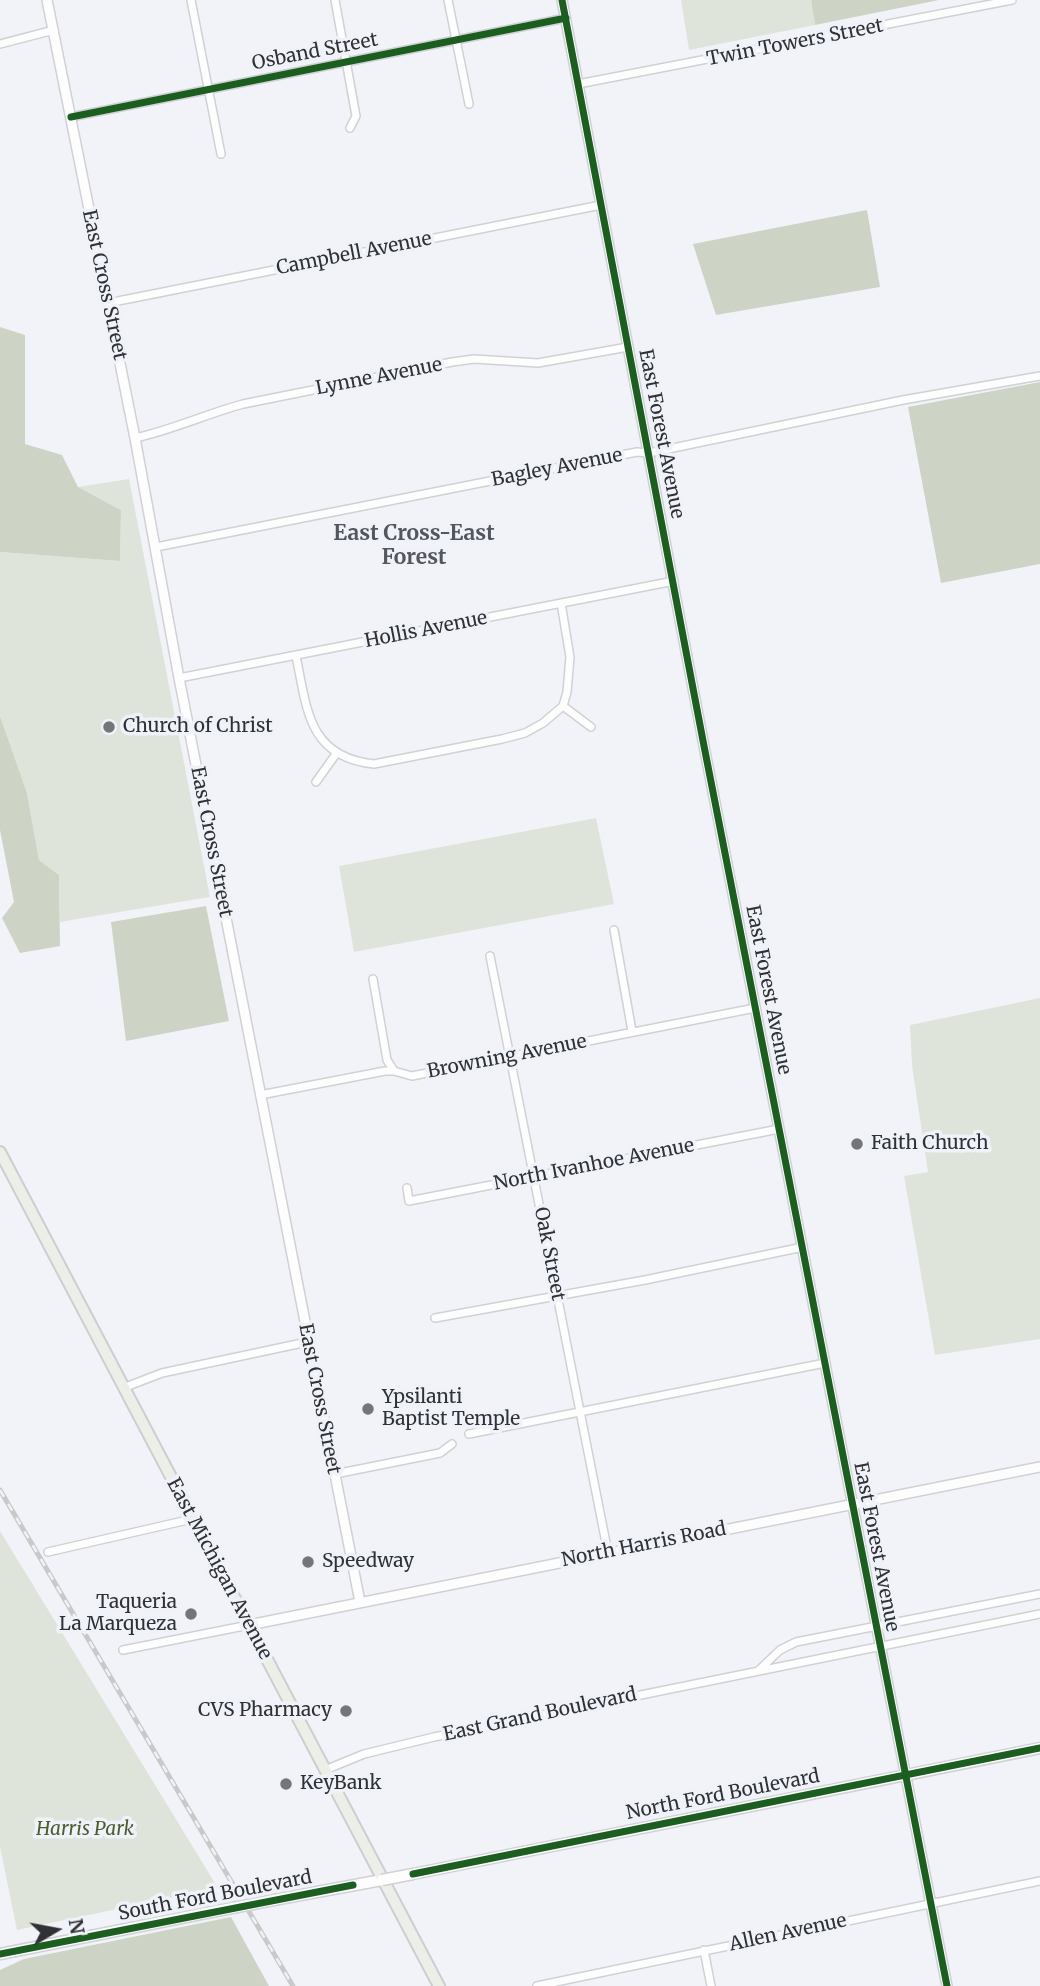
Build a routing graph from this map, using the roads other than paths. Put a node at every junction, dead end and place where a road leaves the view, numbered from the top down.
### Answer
1 (47, 0) edge
2 (191, 0) edge
3 (335, 0) edge
4 (448, 0) edge
5 (562, 0) edge
6 (1012, 0) edge
7 (566, 18) junction
8 (54, 30) junction
9 (455, 40) junction
10 (0, 44) edge
11 (346, 62) junction
12 (578, 84) junction
13 (208, 90) junction
14 (469, 104) dead end
15 (71, 117) junction
16 (350, 128) dead end
17 (221, 154) dead end
18 (601, 205) junction
19 (108, 303) junction
20 (628, 347) junction
21 (1040, 376) edge
22 (135, 438) junction
23 (649, 453) junction
24 (156, 547) junction
25 (674, 581) junction
26 (561, 603) junction
27 (296, 656) junction
28 (178, 678) junction
29 (563, 706) junction
30 (591, 727) dead end
31 (336, 754) junction
32 (316, 782) dead end
33 (614, 930) dead end
34 (491, 956) dead end
35 (373, 979) dead end
36 (755, 1008) junction
37 (632, 1031) junction
38 (511, 1056) junction
39 (394, 1071) junction
40 (260, 1095) junction
41 (779, 1129) junction
42 (0, 1152) edge
43 (534, 1177) junction
44 (407, 1188) dead end
45 (803, 1247) junction
46 (557, 1296) junction
47 (435, 1318) dead end
48 (307, 1342) junction
49 (825, 1363) junction
50 (123, 1388) junction
51 (580, 1412) junction
52 (469, 1434) dead end
53 (453, 1444) dead end
54 (1040, 1466) edge
55 (334, 1474) junction
56 (852, 1504) junction
57 (192, 1519) junction
58 (48, 1552) dead end
59 (608, 1553) junction
60 (1040, 1594) edge
61 (360, 1602) junction
62 (1040, 1614) edge
63 (249, 1625) junction
64 (875, 1625) junction
65 (879, 1647) junction
66 (122, 1650) dead end
67 (759, 1671) junction
68 (1040, 1748) edge
69 (325, 1770) junction
70 (905, 1774) junction
71 (382, 1880) joint
72 (1040, 1881) edge
73 (930, 1904) junction
74 (704, 1950) junction
75 (0, 1954) edge
76 (439, 1986) edge
77 (537, 1986) edge
78 (711, 1986) edge
79 (947, 1986) edge

1 - 8 street, East Cross Street
2 - 13 street
3 - 11 street
4 - 9 street
5 - 7 street, East Forest Avenue
6 - 12 street, Twin Towers Street
7 - 9 street, Osband Street
7 - 12 street, East Forest Avenue
8 - 10 street
8 - 15 street, East Cross Street
9 - 11 street, Osband Street
9 - 14 street
11 - 13 street, Osband Street
11 - 16 street
12 - 18 street, East Forest Avenue
13 - 15 street, Osband Street
13 - 17 street
15 - 19 street, East Cross Street
18 - 19 street, Campbell Avenue
18 - 20 street, East Forest Avenue
19 - 22 street, East Cross Street
20 - 22 street, Lynne Avenue
20 - 23 street, East Forest Avenue
21 - 23 street, Bagley Avenue
22 - 24 street, East Cross Street
23 - 24 street, Bagley Avenue
23 - 25 street, East Forest Avenue
24 - 28 street, East Cross Street
25 - 26 street, Hollis Avenue
25 - 36 street, East Forest Avenue
26 - 27 street, Hollis Avenue
26 - 29 street
27 - 28 street, Hollis Avenue
27 - 31 street
28 - 40 street, East Cross Street
29 - 30 street
29 - 31 street
31 - 32 street
33 - 37 street
34 - 38 street, Oak Street
35 - 39 street
36 - 37 street, Browning Avenue
36 - 41 street, East Forest Avenue
37 - 38 street, Browning Avenue
38 - 39 street, Browning Avenue
38 - 43 street, Oak Street
39 - 40 street, Browning Avenue
40 - 48 street, East Cross Street
41 - 43 street, North Ivanhoe Avenue
41 - 45 street, East Forest Avenue
42 - 50 main road, East Michigan Avenue
43 - 44 street, North Ivanhoe Avenue
43 - 46 street, Oak Street
45 - 46 street
45 - 49 street, East Forest Avenue
46 - 47 street
46 - 51 street, Oak Street
48 - 50 street
48 - 55 street, East Cross Street
49 - 51 street
49 - 56 street, East Forest Avenue
50 - 57 main road, East Michigan Avenue
51 - 52 street
51 - 59 street, Oak Street
53 - 55 street
54 - 56 street, North Harris Road
55 - 61 street, East Cross Street
56 - 59 street, North Harris Road
56 - 64 street, East Forest Avenue
57 - 58 street
57 - 63 main road, East Michigan Avenue
59 - 61 street, North Harris Road
60 - 64 street
61 - 63 street, North Harris Road
62 - 65 street, East Grand Boulevard
63 - 66 street
63 - 69 main road, East Michigan Avenue
64 - 65 street, East Forest Avenue
64 - 67 street
65 - 67 street, East Grand Boulevard
65 - 70 street, East Forest Avenue
67 - 69 street, East Grand Boulevard
68 - 70 main road, North Ford Boulevard
69 - 76 main road, East Michigan Avenue
70 - 71 main road, North Ford Boulevard, bridge
70 - 73 street, East Forest Avenue
71 - 75 main road, South Ford Boulevard, bridge
72 - 73 street, Allen Avenue
73 - 74 street, Allen Avenue
73 - 79 street, East Forest Avenue
74 - 77 street, Allen Avenue
74 - 78 street

